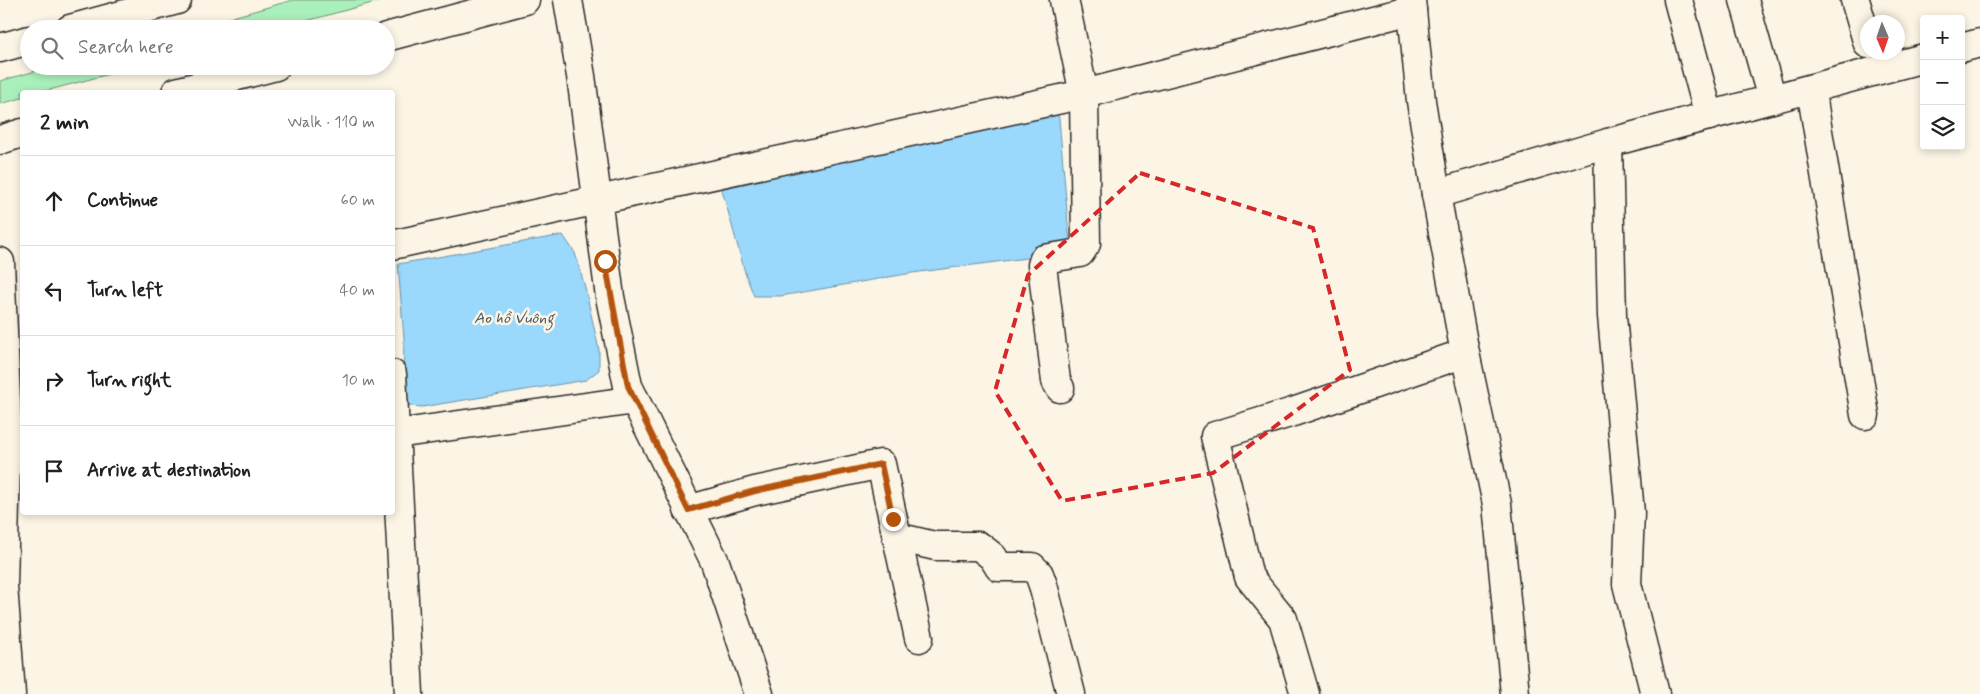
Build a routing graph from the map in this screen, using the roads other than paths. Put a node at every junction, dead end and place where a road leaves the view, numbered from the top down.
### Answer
1 (177, 0) edge
2 (525, 0) edge
3 (568, 0) edge
4 (1064, 0) edge
5 (1678, 0) edge
6 (1744, 0) edge
7 (1855, 0) edge
8 (1412, 5) edge
9 (1860, 17) edge
10 (103, 20) edge
11 (395, 35) edge
12 (20, 42) edge
13 (1980, 43) edge
14 (1965, 47) edge
15 (0, 48) edge
16 (1920, 58) edge
17 (1873, 62) edge
18 (241, 75) edge
19 (1811, 89) junction
20 (184, 90) edge
21 (1084, 94) junction
22 (1772, 99) junction
23 (1709, 116) junction
24 (20, 135) edge
25 (0, 140) edge
26 (1608, 143) junction
27 (1436, 194) junction
28 (597, 199) junction
29 (395, 244) edge
30 (0, 262) edge
31 (13, 331) edge
32 (1465, 353) junction
33 (1060, 388) dead end
34 (635, 400) junction
35 (1865, 416) dead end
36 (395, 419) edge
37 (396, 434) junction
38 (688, 510) junction
39 (897, 537) junction
40 (3, 621) edge
41 (919, 638) dead end
42 (10, 694) edge
43 (410, 694) edge
44 (758, 694) edge
45 (1071, 694) edge
46 (1305, 694) edge
47 (1516, 694) edge
48 (1655, 694) edge

1 - 10 street
2 - 11 street
3 - 28 street
4 - 21 street
5 - 23 street
6 - 22 street
7 - 9 street
8 - 21 street
8 - 27 street
12 - 15 street
13 - 14 street
16 - 17 street
17 - 19 street
18 - 20 street
19 - 22 street
19 - 35 street
21 - 28 street
21 - 33 street
22 - 23 street
23 - 26 street
24 - 25 street
26 - 27 street
26 - 48 street
27 - 32 street
28 - 29 street
28 - 34 street
30 - 31 street
31 - 40 street
32 - 46 street
32 - 47 street
34 - 37 street
34 - 38 street
36 - 37 street
37 - 43 street
38 - 39 street
38 - 44 street
39 - 41 street
39 - 45 street
40 - 42 street

